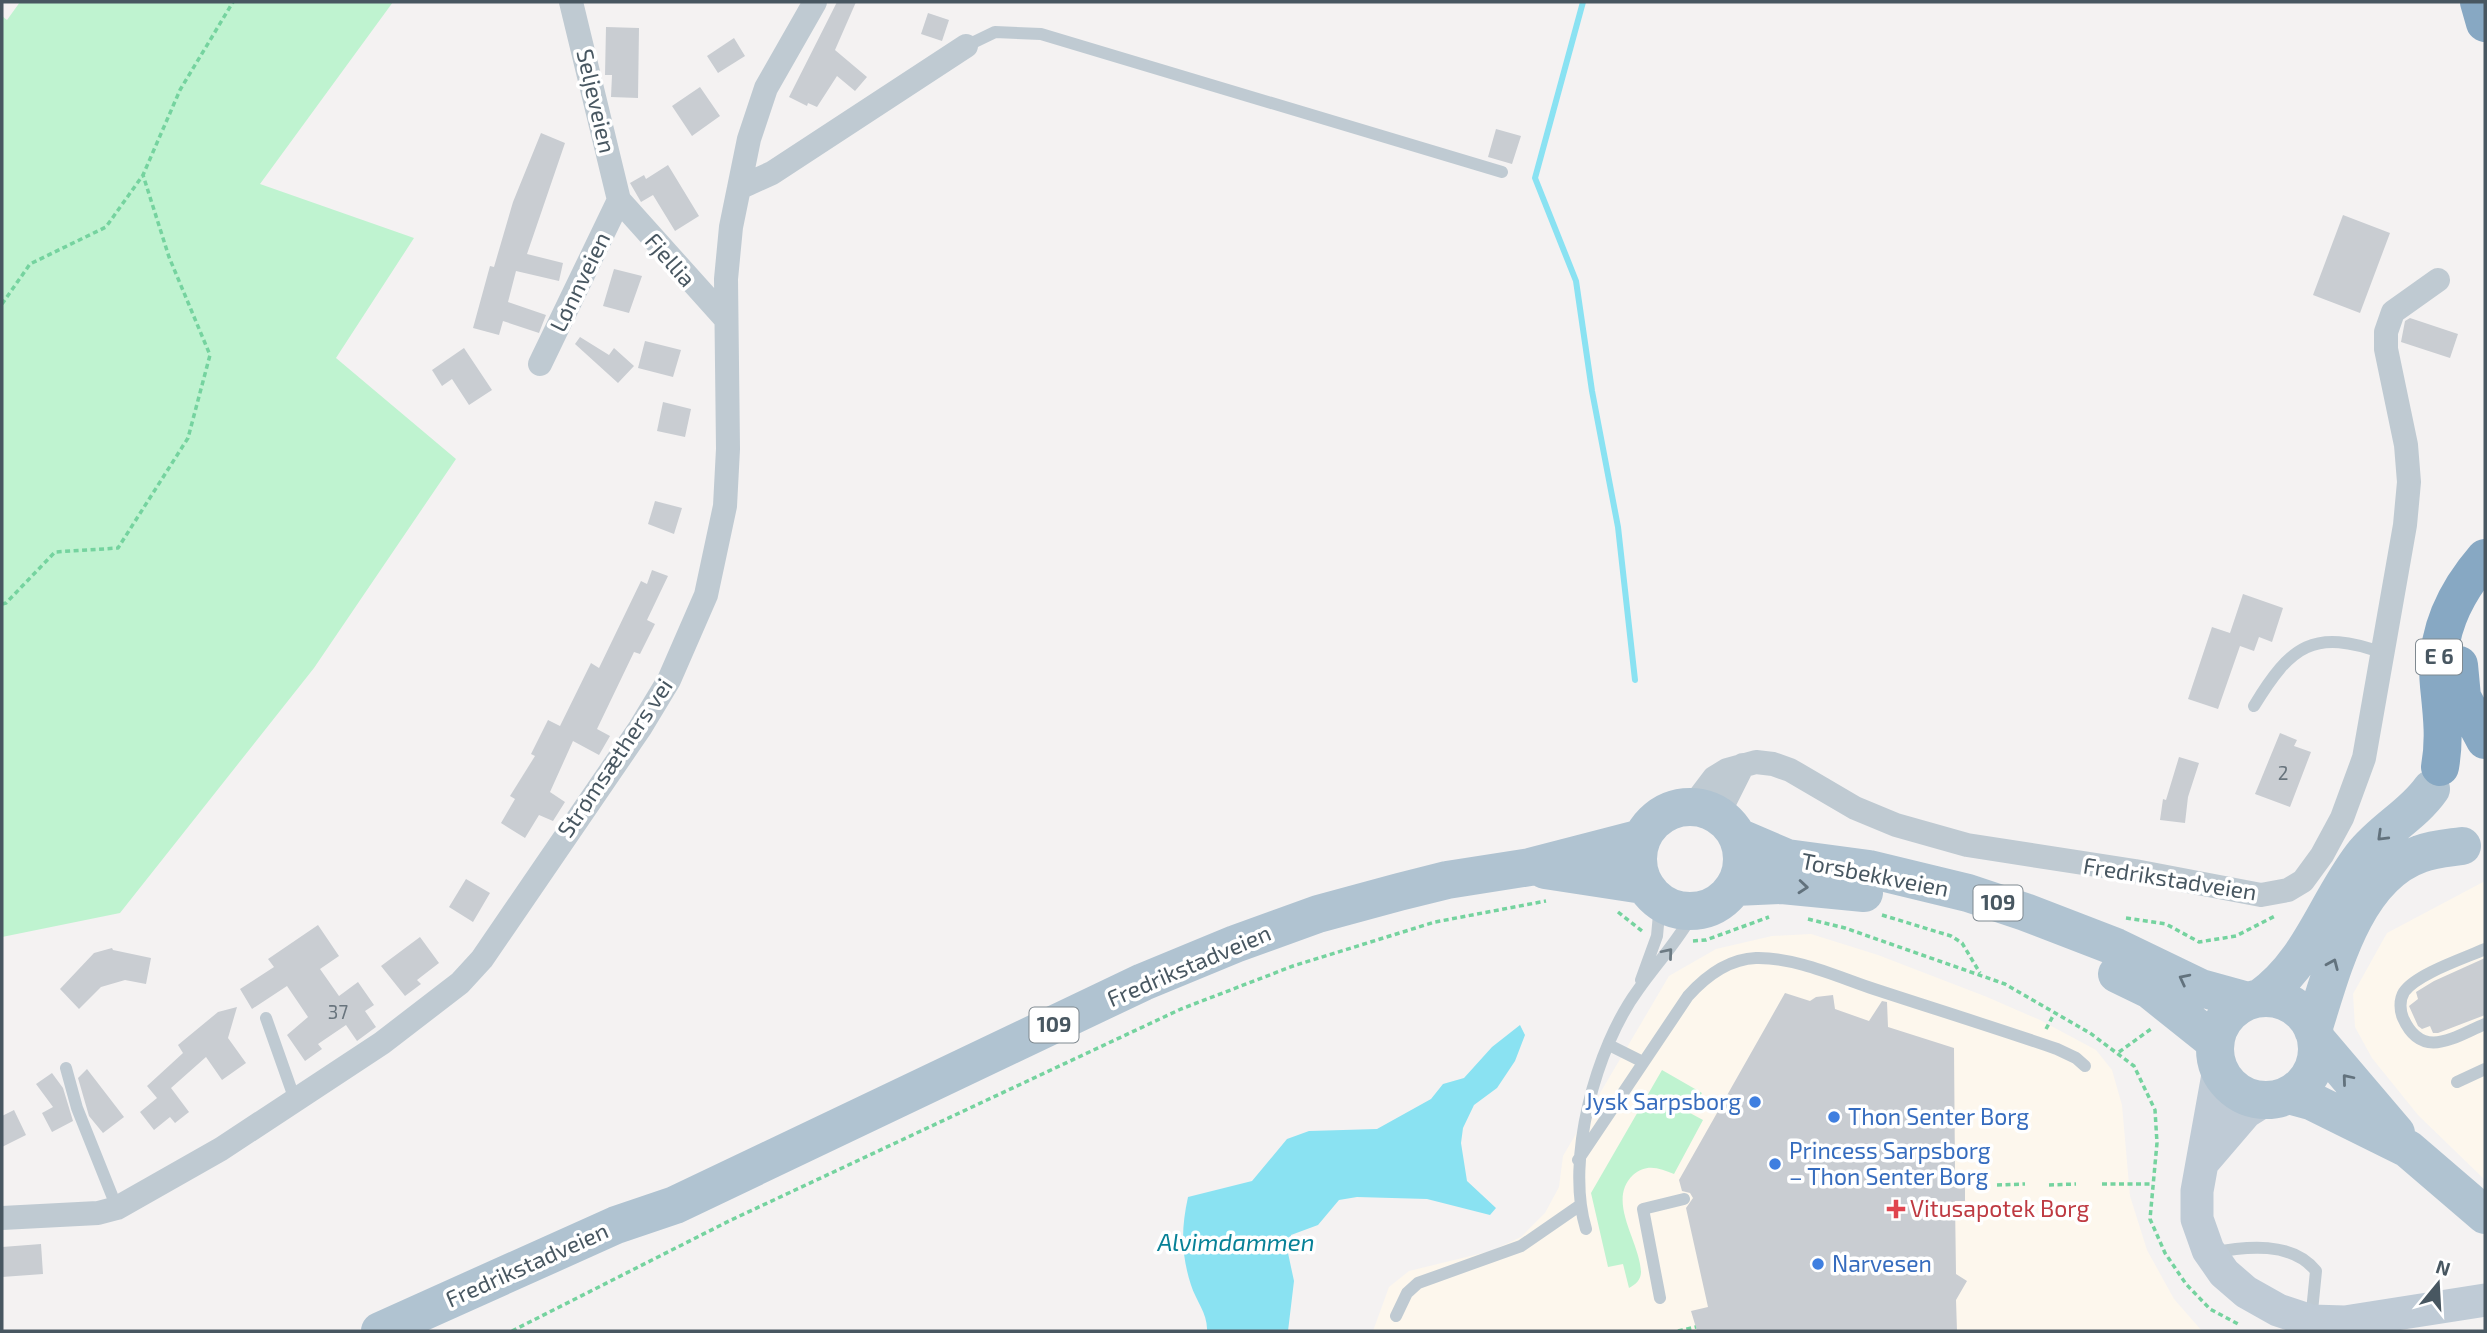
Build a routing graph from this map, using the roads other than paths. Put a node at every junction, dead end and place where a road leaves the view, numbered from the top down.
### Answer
1 (571, 2) edge
2 (815, 2) edge
3 (2479, 2) edge
4 (2485, 23) edge
5 (965, 46) joint
6 (1502, 173) dead end
7 (739, 188) junction
8 (619, 200) junction
9 (2438, 280) dead end
10 (724, 317) junction
11 (540, 364) dead end
12 (2485, 558) edge
13 (2485, 596) edge
14 (2383, 653) junction
15 (2254, 706) dead end
16 (2485, 740) edge
17 (2485, 746) edge
18 (2436, 778) junction
19 (1716, 819) junction
20 (1642, 838) junction
21 (2474, 848) edge
22 (1530, 867) junction
23 (1735, 887) junction
24 (1666, 916) junction
25 (2485, 949) edge
26 (1637, 990) junction
27 (2255, 1000) junction
28 (266, 1018) dead end
29 (2485, 1024) edge
30 (2315, 1034) junction
31 (1609, 1045) junction
32 (2217, 1055) junction
33 (1643, 1062) junction
34 (2085, 1066) dead end
35 (66, 1068) dead end
36 (2485, 1069) edge
37 (2457, 1082) dead end
38 (2277, 1097) junction
39 (295, 1100) junction
40 (2408, 1149) junction
41 (1578, 1160) junction
42 (2204, 1161) junction
43 (1684, 1199) dead end
44 (675, 1205) junction
45 (1579, 1206) junction
46 (117, 1208) junction
47 (2485, 1215) edge
48 (2, 1218) edge
49 (1586, 1229) dead end
50 (2210, 1253) junction
51 (1660, 1297) dead end
52 (2485, 1300) edge
53 (1396, 1316) dead end
54 (2311, 1321) junction
55 (380, 1331) edge
56 (443, 1331) edge

1 - 8 street, Seljeveien
2 - 7 street, Strømsæthers vei
3 - 4 highway
5 - 6 lane
5 - 7 street
7 - 10 street, Strømsæthers vei
8 - 10 street, Fjellia
8 - 11 street, Lønnveien
9 - 14 street, Fredrikstadveien
10 - 39 street, Strømsæthers vei
12 - 18 highway, E 6
13 - 16 highway, E 6
14 - 15 lane
14 - 19 street, Fredrikstadveien
17 - 18 main road
18 - 21 main road
18 -> 27 main road
19 - 20 main road
19 - 23 main road
27 -> 19 main road, Torsbekkveien / 109
20 - 22 main road, Fredrikstadveien / 109
20 - 24 main road
30 -> 21 main road
22 - 24 main road, Fredrikstadveien / 109
22 - 44 main road, Fredrikstadveien / 109
23 - 24 main road
23 -> 32 main road, Torsbekkveien / 109
26 -> 24 lane
24 - 26 lane
25 - 29 lane
26 - 31 lane
27 - 30 main road, 109
27 - 32 main road
28 - 39 lane
30 - 38 main road
40 -> 30 main road, 109
31 - 33 lane
31 - 41 lane
32 - 38 main road, 109
32 - 42 street
33 - 34 lane
33 - 41 lane
35 - 46 lane
36 - 37 lane
38 - 40 main road, 109
38 - 42 street
39 - 46 street, Strømsæthers vei
40 - 47 main road, 109
41 - 45 lane
42 - 50 street
43 - 51 lane
44 - 55 main road, Fredrikstadveien / 109
44 - 56 main road, Fredrikstadveien / 109
45 - 49 lane
45 - 53 lane
46 - 48 street, Strømsæthers vei
50 - 54 street
50 - 54 lane
52 - 54 street

